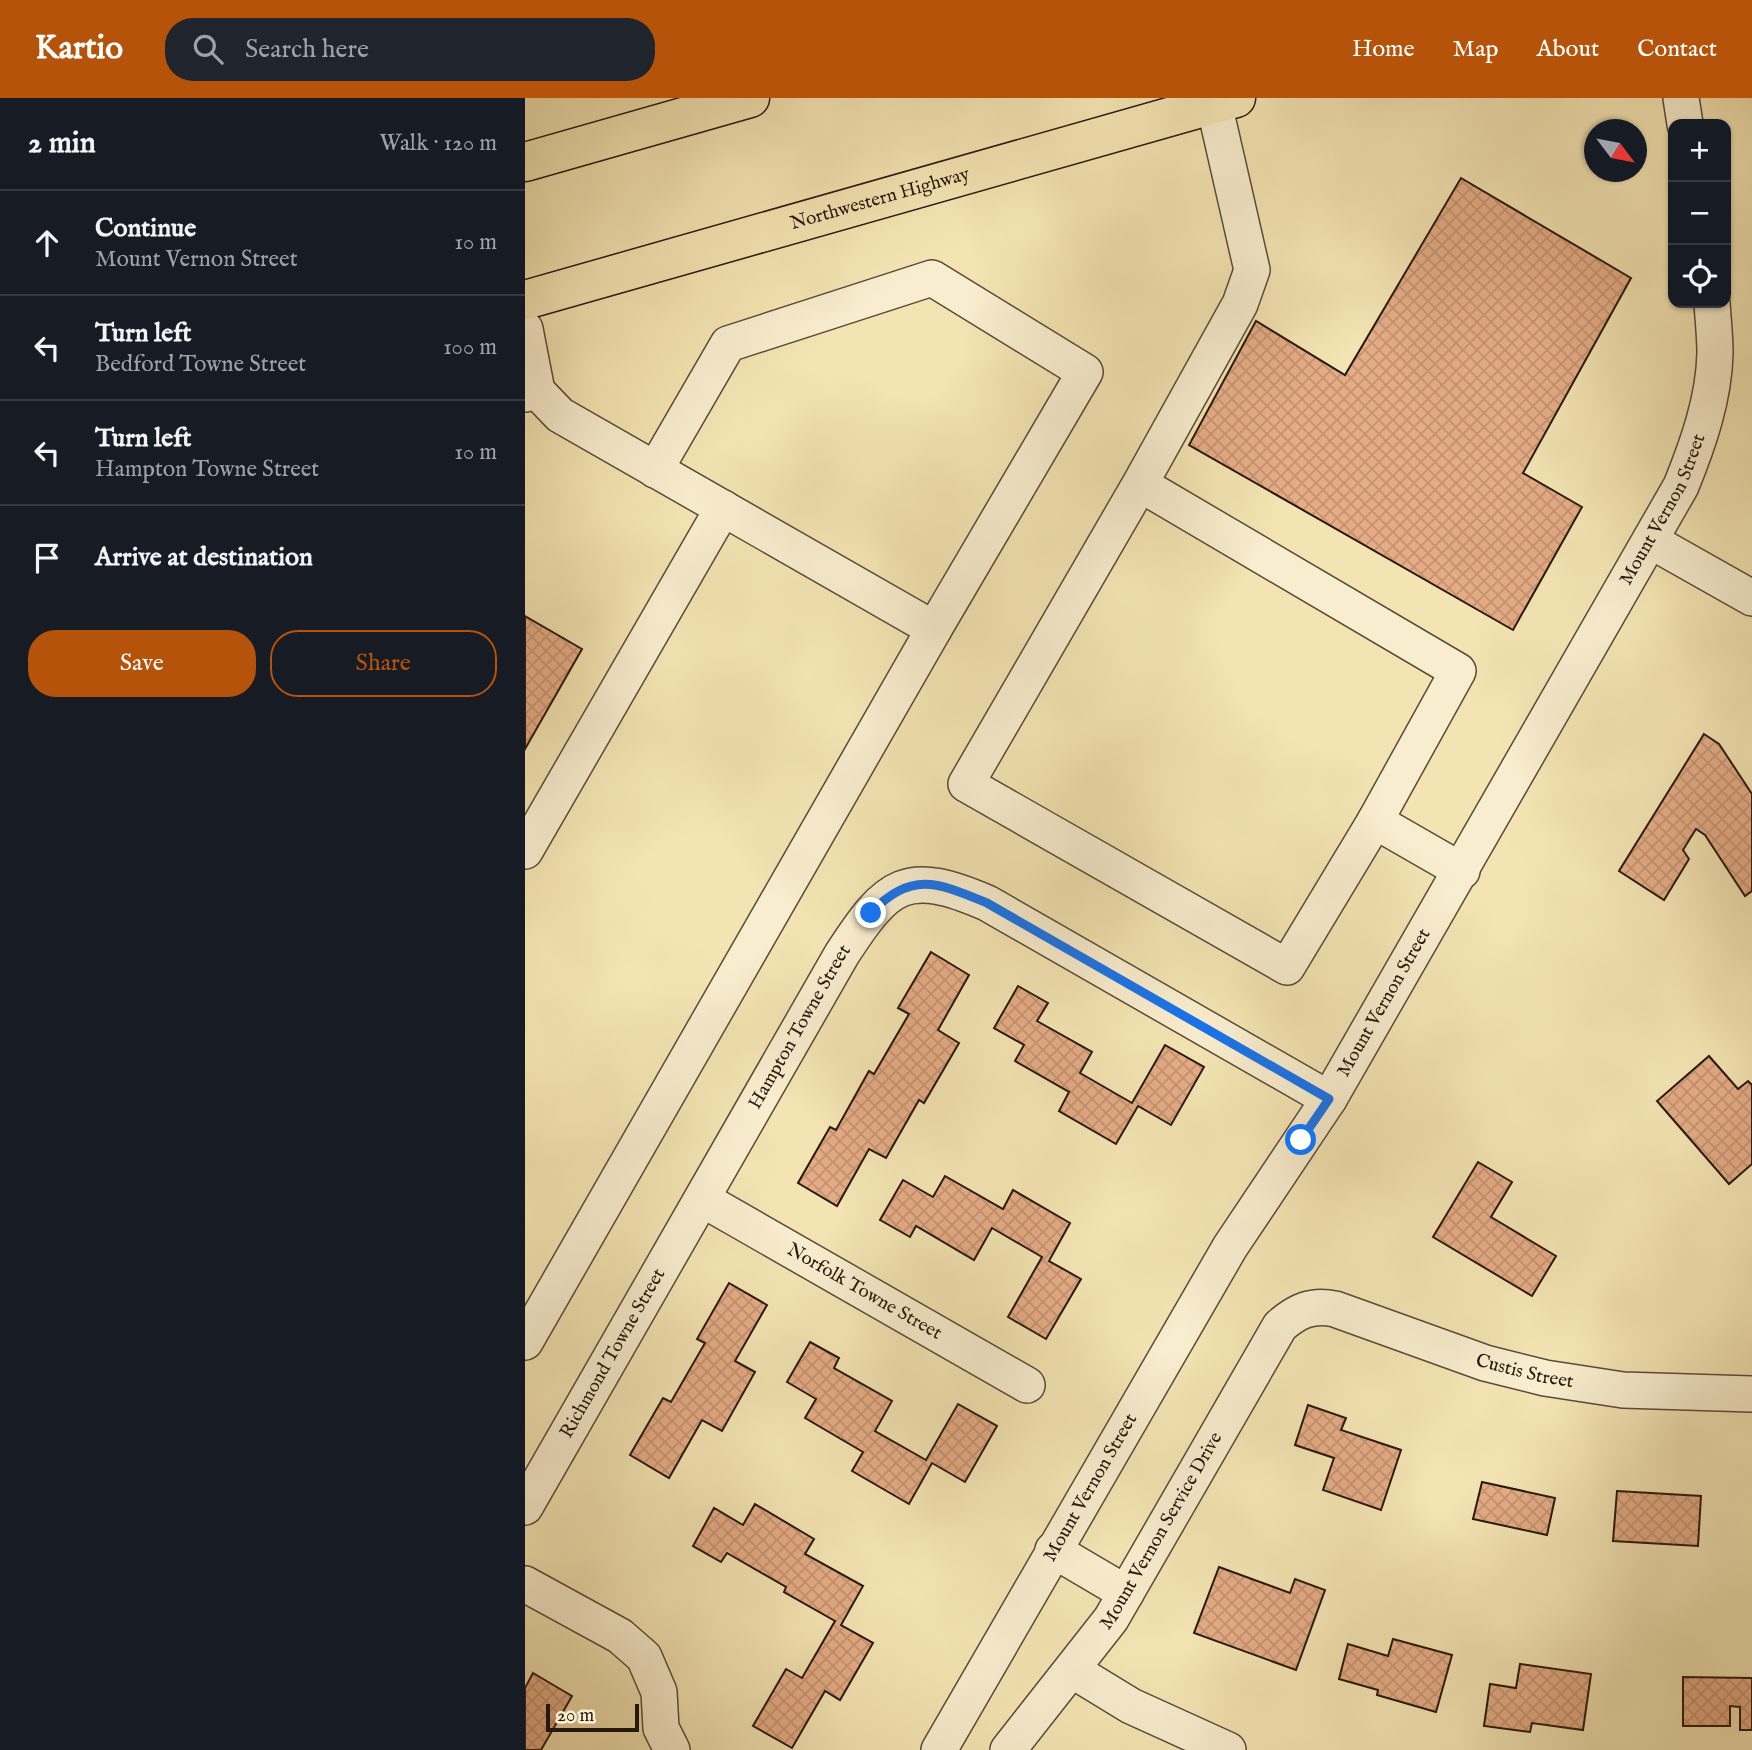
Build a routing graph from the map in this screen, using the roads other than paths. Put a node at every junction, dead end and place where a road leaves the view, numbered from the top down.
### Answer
1 (750, 98) edge
2 (1681, 98) edge
3 (1225, 101) edge
4 (1684, 119) edge
5 (525, 162) edge
6 (525, 300) edge
7 (1712, 308) edge
8 (525, 329) edge
9 (531, 392) edge
10 (655, 470) junction
11 (1140, 484) junction
12 (723, 508) junction
13 (1651, 541) junction
14 (1750, 592) edge
15 (934, 629) junction
16 (1375, 821) junction
17 (525, 851) edge
18 (1462, 871) junction
19 (1329, 1099) junction
20 (702, 1199) junction
21 (1304, 1309) joint
22 (525, 1342) edge
23 (1027, 1385) dead end
24 (1752, 1394) edge
25 (525, 1507) edge
26 (1053, 1550) junction
27 (525, 1584) edge
28 (1126, 1593) junction
29 (1072, 1670) junction
30 (672, 1750) edge
31 (939, 1750) edge
32 (1008, 1750) edge
33 (1228, 1750) edge

1 - 5 main road
2 - 4 street
3 - 6 main road, Northwestern Highway
3 - 11 street
7 - 13 street, Mount Vernon Street
8 - 9 street
9 - 10 street
10 - 12 street
10 - 15 street
11 - 16 street
11 - 16 street
12 - 15 street
12 - 17 street
13 - 14 street
13 - 18 street, Mount Vernon Street
15 - 22 street
16 - 18 street
18 - 19 street, Mount Vernon Street
19 - 20 street, Hampton Towne Street
19 - 26 street, Mount Vernon Street
20 - 23 street, Norfolk Towne Street
20 - 25 street, Richmond Towne Street
21 - 24 street, Custis Street
21 - 28 street, Mount Vernon Service Drive
26 - 28 street
26 - 31 street, Mount Vernon Street
27 - 30 street
28 - 29 street, Mount Vernon Service Drive
29 - 32 street, Mount Vernon Service Drive
29 - 33 street

